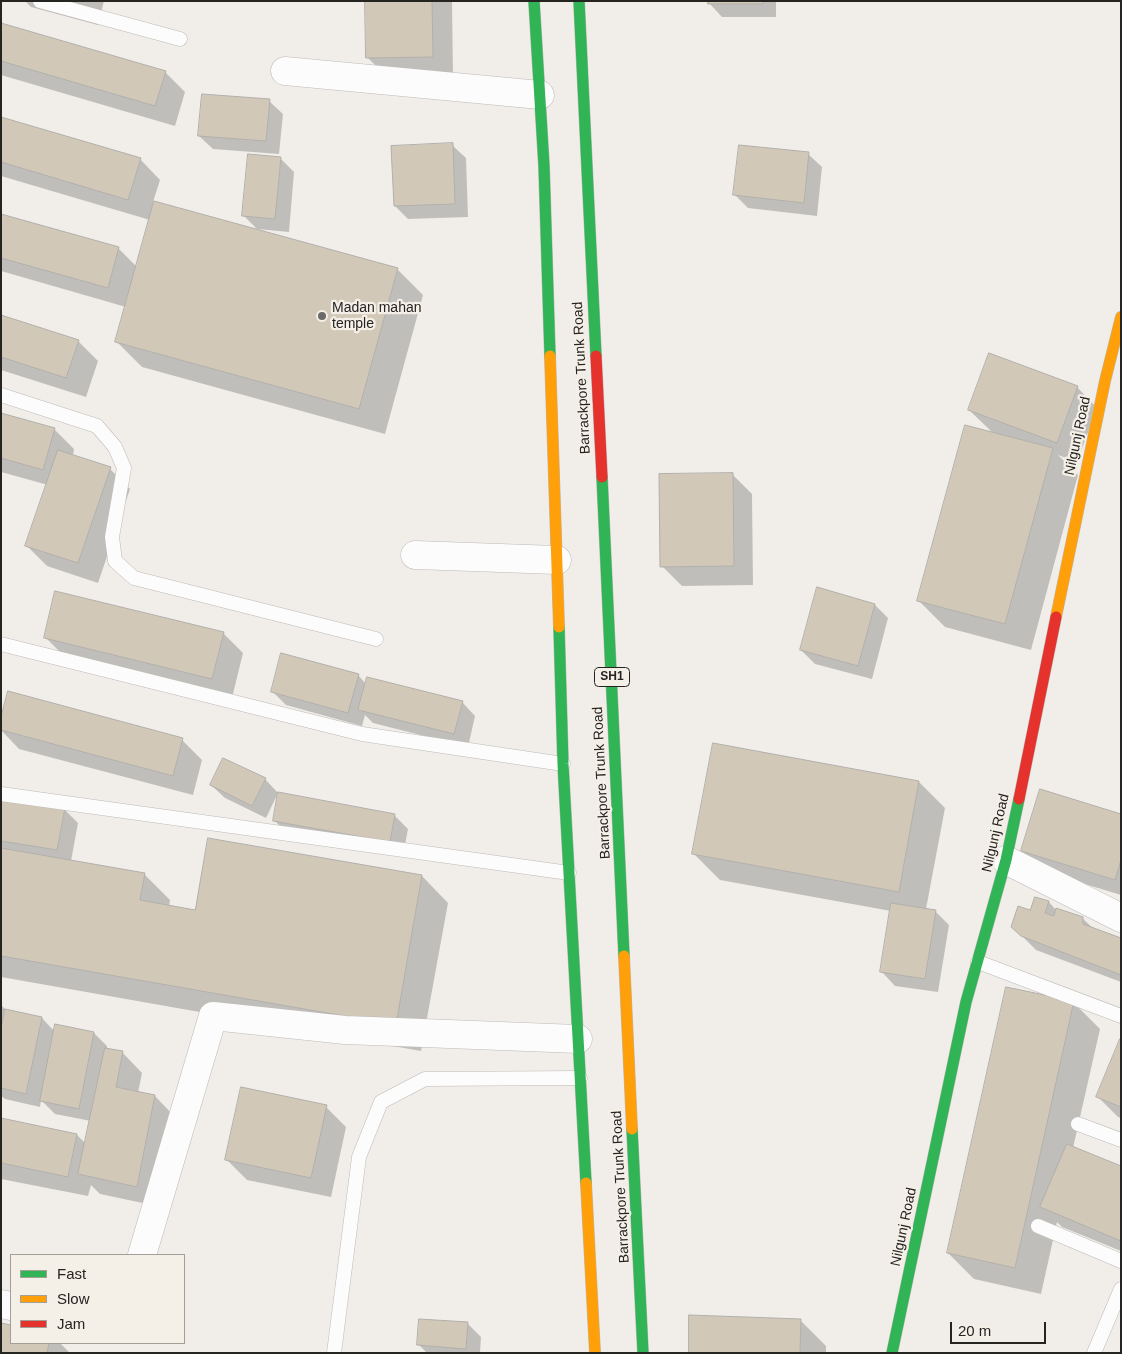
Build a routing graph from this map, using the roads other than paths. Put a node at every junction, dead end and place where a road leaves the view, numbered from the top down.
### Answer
1 (40, 1) edge
2 (534, 1) edge
3 (579, 1) edge
4 (180, 39) dead end
5 (285, 71) dead end
6 (540, 95) junction
7 (1121, 317) edge
8 (1113, 384) edge
9 (1, 395) edge
10 (415, 555) dead end
11 (556, 560) junction
12 (376, 639) dead end
13 (1, 644) edge
14 (563, 764) junction
15 (1, 794) edge
16 (1006, 860) junction
17 (569, 873) junction
18 (1121, 918) edge
19 (978, 962) junction
20 (1121, 1016) edge
21 (578, 1039) junction
22 (580, 1078) junction
23 (1078, 1124) dead end
24 (1121, 1140) edge
25 (1038, 1226) dead end
26 (142, 1254) edge
27 (1121, 1261) edge
28 (1121, 1289) edge
29 (334, 1353) edge
30 (595, 1353) edge
31 (643, 1353) edge
32 (892, 1353) edge
33 (1094, 1353) edge

1 - 4 lane
2 - 6 main road
3 - 31 main road, Barrackpore Trunk Road / SH1
5 - 6 street
6 - 11 main road
7 - 8 main road, Nilgunj Road
8 - 16 main road, Nilgunj Road
9 - 12 lane
10 - 11 street
11 - 14 main road
13 - 14 lane
14 - 17 main road
15 - 17 lane
16 - 18 street
16 - 19 main road, Nilgunj Road
17 - 21 main road
19 - 20 lane
19 - 32 main road, Nilgunj Road
21 - 22 main road
21 - 26 street
22 - 29 lane
22 - 30 main road
23 - 24 lane
25 - 27 lane
28 - 33 lane

